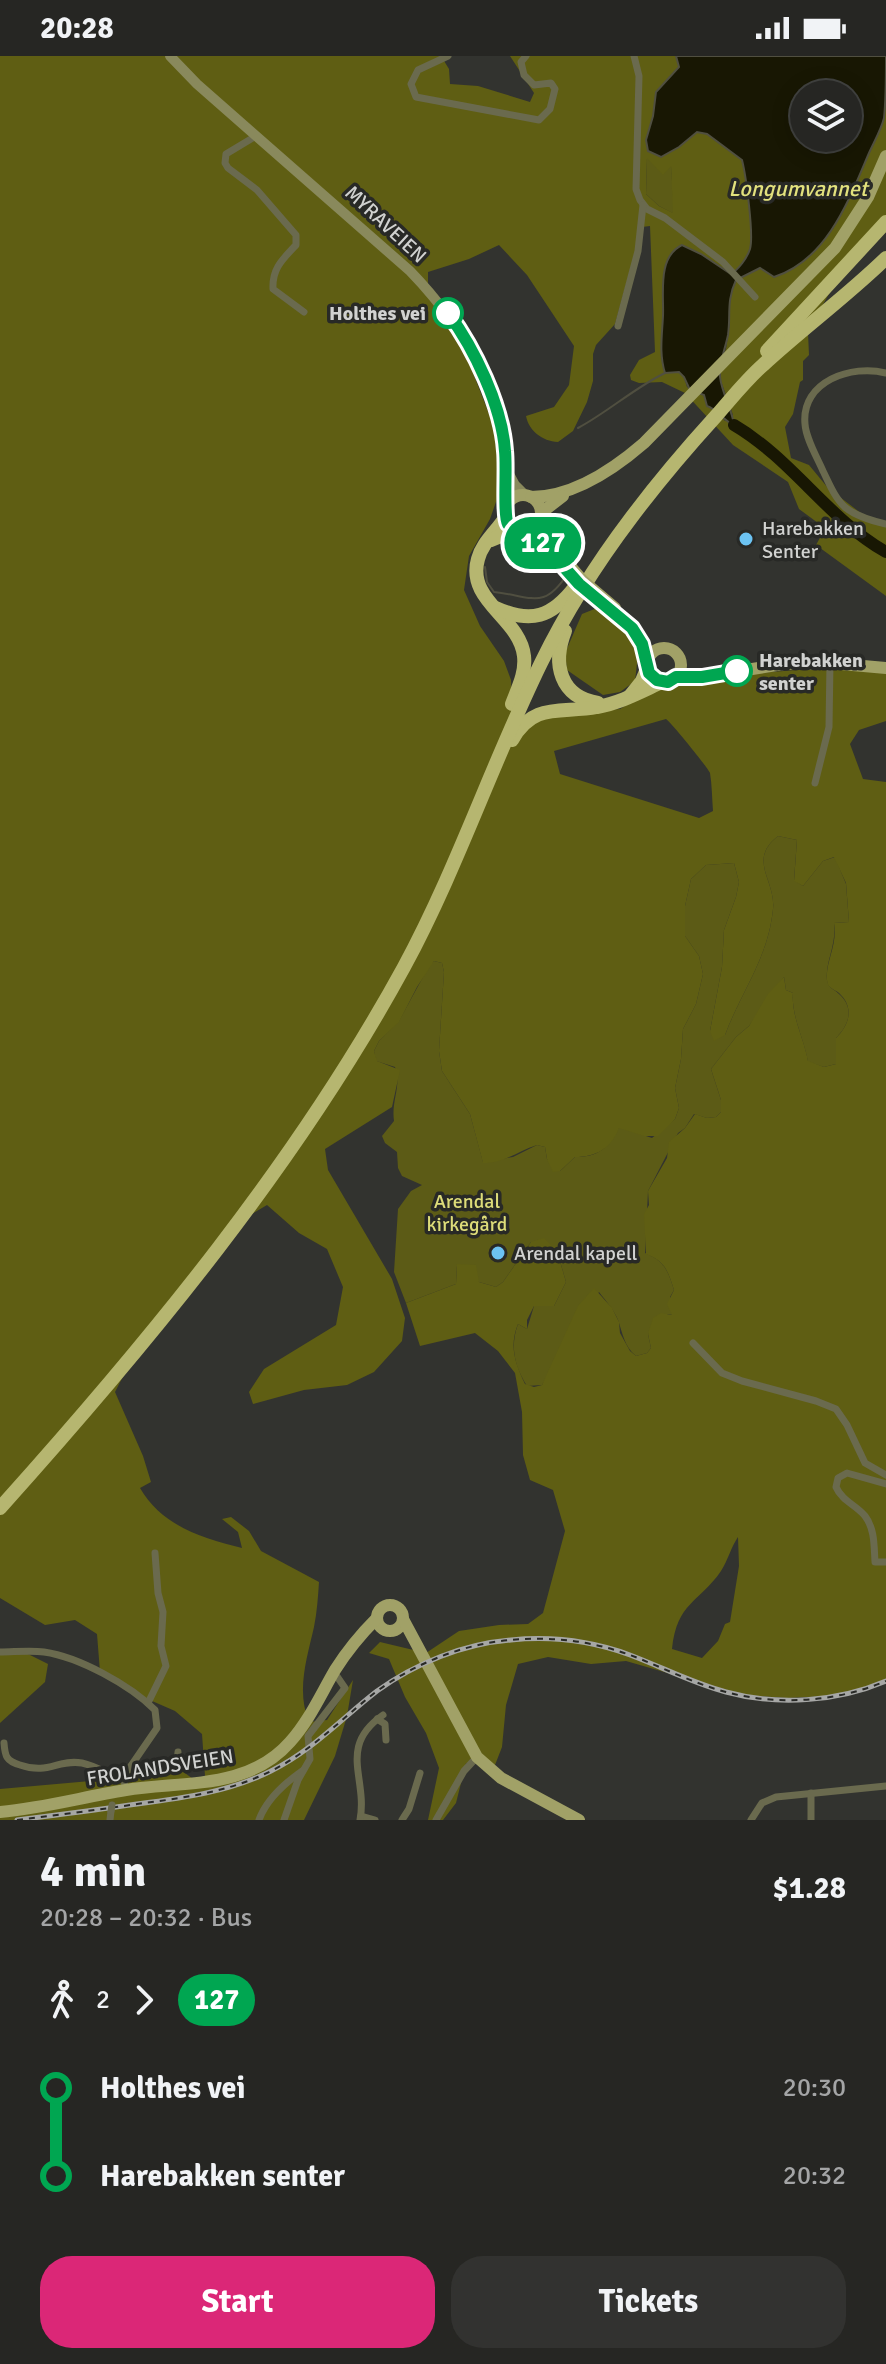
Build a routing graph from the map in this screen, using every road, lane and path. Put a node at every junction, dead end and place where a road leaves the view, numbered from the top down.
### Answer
1 (170, 56) edge
2 (448, 56) edge
3 (526, 56) edge
4 (636, 58) edge
5 (256, 136) junction
6 (886, 156) edge
7 (886, 167) edge
8 (643, 205) junction
9 (886, 222) edge
10 (886, 258) edge
11 (755, 297) dead end
12 (304, 312) dead end
13 (618, 326) dead end
14 (747, 342) junction
15 (886, 373) edge
16 (738, 388) junction
17 (665, 424) junction
18 (506, 467) junction
19 (528, 496) junction
20 (506, 510) junction
21 (540, 517) junction
22 (886, 524) edge
23 (520, 530) junction
24 (487, 542) junction
25 (556, 555) junction
26 (592, 569) junction
27 (494, 607) junction
28 (613, 610) junction
29 (660, 648) junction
30 (681, 661) junction
31 (830, 663) junction
32 (647, 665) junction
33 (886, 668) edge
34 (713, 674) junction
35 (669, 680) junction
36 (629, 697) junction
37 (606, 704) junction
38 (501, 733) junction
39 (815, 783) dead end
40 (486, 790) junction
41 (693, 1343) dead end
42 (886, 1475) edge
43 (886, 1484) edge
44 (0, 1498) edge
45 (0, 1508) edge
46 (155, 1553) dead end
47 (886, 1562) edge
48 (377, 1618) junction
49 (403, 1619) junction
50 (389, 1631) junction
51 (357, 1641) junction
52 (416, 1648) junction
53 (0, 1652) edge
54 (334, 1672) junction
55 (148, 1703) junction
56 (386, 1740) dead end
57 (4, 1743) dead end
58 (178, 1752) dead end
59 (477, 1757) junction
60 (130, 1769) junction
61 (304, 1770) junction
62 (420, 1773) dead end
63 (886, 1786) edge
64 (811, 1793) junction
65 (115, 1800) edge
66 (0, 1812) edge
67 (360, 1818) edge
68 (259, 1820) edge
69 (284, 1820) edge
70 (375, 1820) edge
71 (402, 1820) edge
72 (436, 1820) edge
73 (579, 1820) edge
74 (751, 1820) edge
75 (811, 1820) edge

1 - 5 main road, MYRAVEIEN
2 - 3 street
4 - 8 street
5 - 12 street
5 - 18 main road, MYRAVEIEN
6 - 14 main road
7 - 14 main road
8 - 11 street
8 - 13 street
9 - 16 highway
10 - 16 highway
14 - 17 main road
15 - 22 street
16 - 26 highway
17 - 19 main road
17 - 21 main road
18 - 19 main road, MYRAVEIEN
18 - 20 main road, MYRAVEIEN
19 - 20 main road
19 - 21 main road
20 - 23 main road
20 - 24 highway
21 - 23 main road
21 - 25 main road
23 - 24 highway
23 - 25 main road
24 - 27 highway
25 - 28 main road, bridge
26 - 27 highway
26 - 37 highway
26 - 38 highway
26 - 40 highway
27 - 38 highway
28 - 29 main road
28 - 32 main road
29 - 30 main road
29 - 32 main road
30 - 34 main road
30 - 35 main road
31 - 33 main road
31 - 34 main road
31 - 39 street
32 - 35 main road
32 - 36 highway
34 - 35 main road
35 - 36 highway
36 - 37 highway
37 - 40 highway
38 - 44 highway
40 - 45 highway
41 - 42 street
43 - 47 street
46 - 55 street
48 - 49 main road
48 - 50 main road
48 - 51 main road, FROLANDSVEIEN
49 - 50 main road
49 - 52 main road
50 - 51 main road
50 - 52 main road
51 - 54 main road, FROLANDSVEIEN
52 - 59 main road
53 - 55 street
54 - 61 street
54 - 65 main road, FROLANDSVEIEN
55 - 60 street
56 - 67 street
57 - 65 street, FROLANDSVEIEN
58 - 60 street
59 - 72 street
59 - 73 main road
60 - 65 street
61 - 68 street
61 - 69 street
62 - 71 street
63 - 64 street
64 - 74 street
64 - 75 street
65 - 66 main road, FROLANDSVEIEN
67 - 70 street

